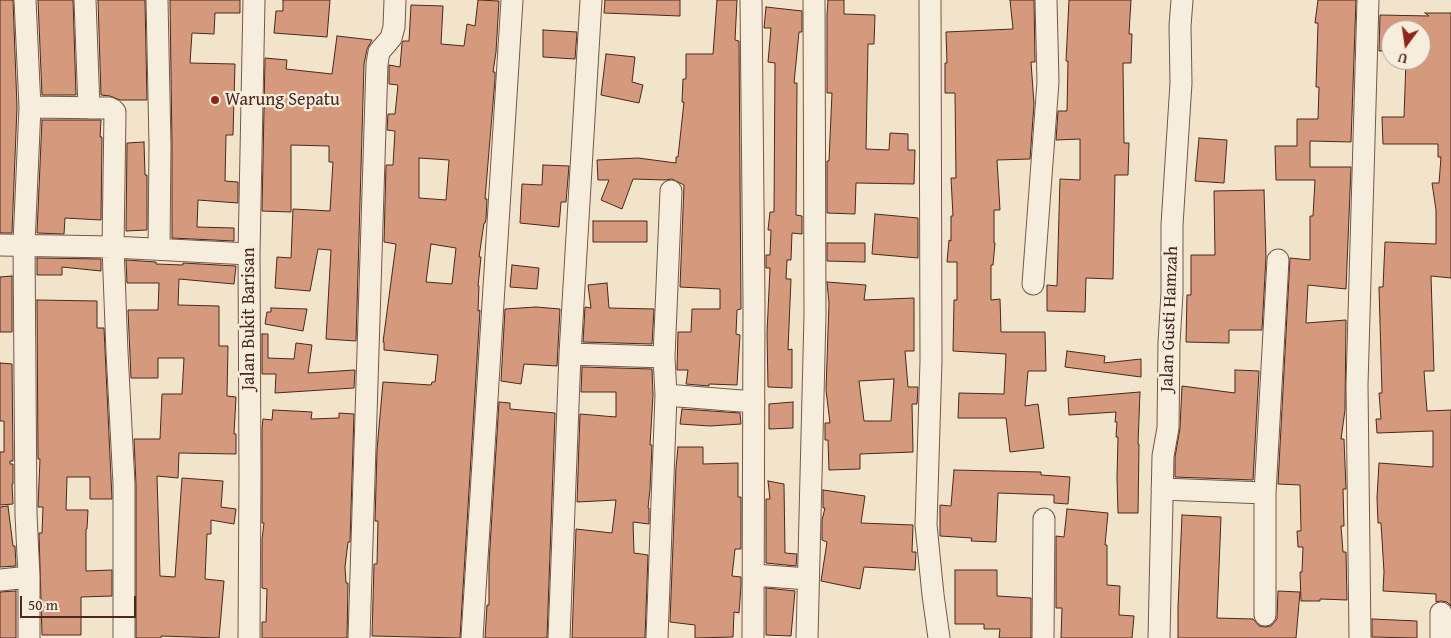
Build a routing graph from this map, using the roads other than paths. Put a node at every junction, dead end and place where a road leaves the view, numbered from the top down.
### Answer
1 (25, 0) edge
2 (85, 0) edge
3 (157, 0) edge
4 (254, 0) edge
5 (395, 0) edge
6 (512, 0) edge
7 (591, 0) edge
8 (751, 0) edge
9 (814, 0) edge
10 (930, 0) edge
11 (1046, 0) edge
12 (1182, 0) edge
13 (1368, 0) edge
14 (30, 107) junction
15 (89, 108) junction
16 (671, 191) dead end
17 (24, 244) junction
18 (0, 245) edge
19 (114, 247) junction
20 (159, 249) junction
21 (249, 254) junction
22 (1278, 260) dead end
23 (1033, 284) dead end
24 (570, 354) junction
25 (664, 357) junction
26 (666, 396) junction
27 (754, 402) junction
28 (1162, 489) junction
29 (1265, 493) junction
30 (1044, 519) dead end
31 (754, 575) junction
32 (29, 577) junction
33 (808, 579) junction
34 (0, 580) edge
35 (1441, 613) dead end
36 (1265, 615) dead end
37 (29, 638) edge
38 (124, 638) edge
39 (249, 638) edge
40 (359, 638) edge
41 (472, 638) edge
42 (558, 638) edge
43 (657, 638) edge
44 (753, 638) edge
45 (807, 638) edge
46 (939, 638) edge
47 (1043, 638) edge
48 (1159, 638) edge
49 (1360, 638) edge
50 (1441, 638) edge

1 - 14 street
2 - 15 street
3 - 20 street
4 - 21 street, Jalan Bukit Barisan
5 - 40 street
6 - 41 street
7 - 24 street
8 - 27 street
9 - 33 street
10 - 46 street
11 - 23 street
12 - 28 street, Jalan Gusti Hamzah
13 - 49 street
14 - 15 street
14 - 17 street
15 - 19 street
16 - 25 street
17 - 18 street
17 - 19 street
17 - 32 street
19 - 20 street
19 - 38 street
20 - 21 street
21 - 39 street, Jalan Bukit Barisan
22 - 29 street
24 - 25 street
24 - 42 street
25 - 26 street
26 - 27 street
26 - 43 street
27 - 31 street
28 - 29 street
28 - 48 street, Jalan Gusti Hamzah
29 - 36 street
30 - 47 street
31 - 33 street
31 - 44 street
32 - 34 street
32 - 37 street
33 - 45 street
35 - 50 street

